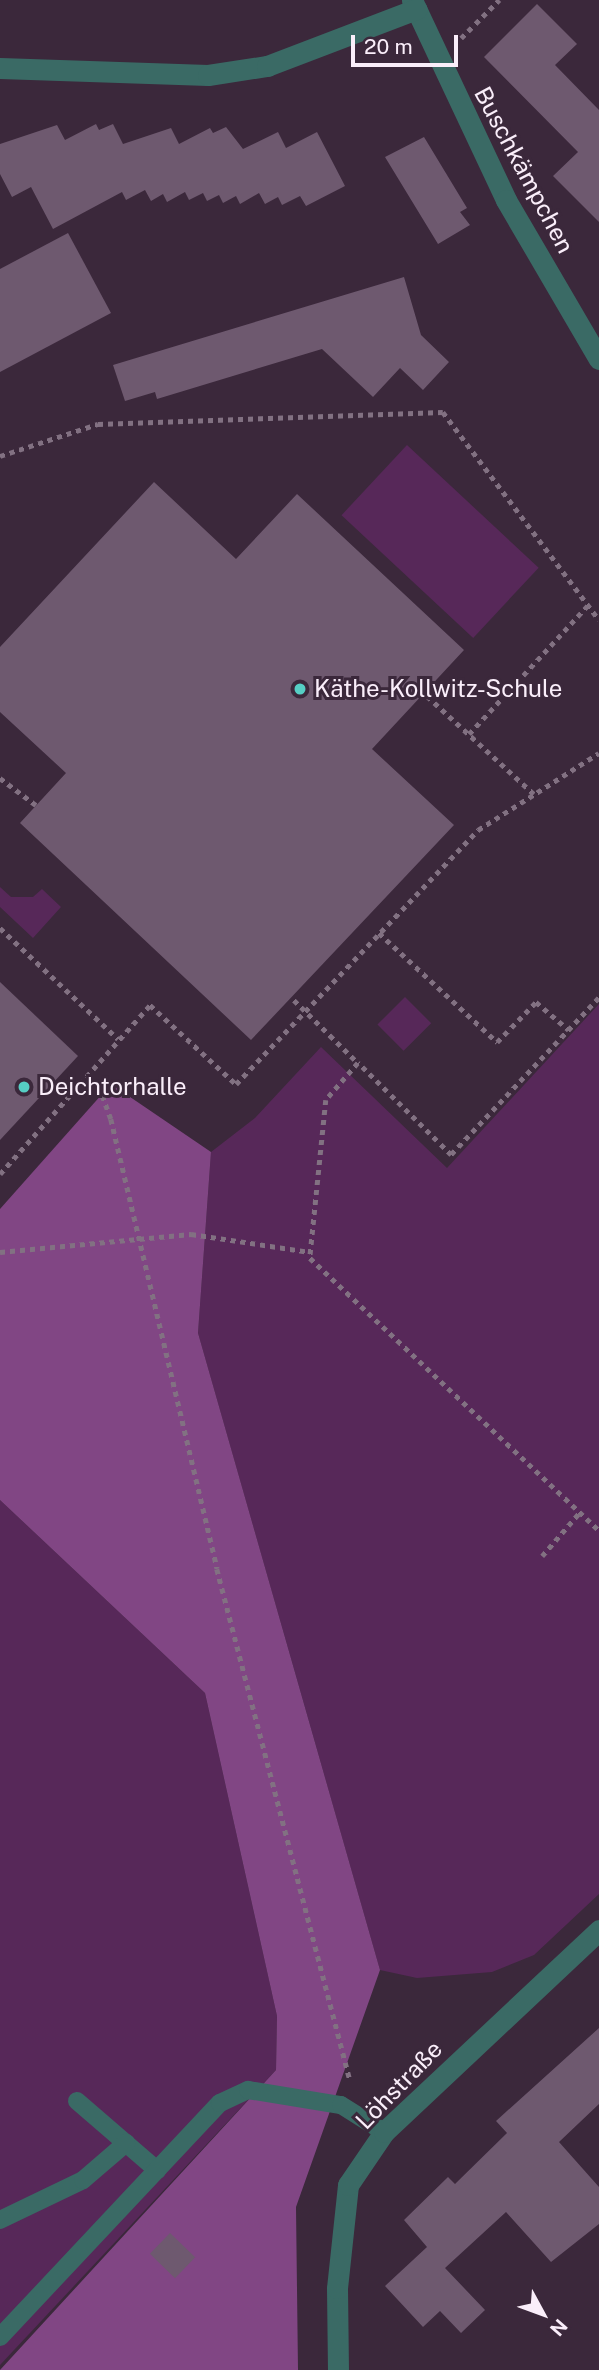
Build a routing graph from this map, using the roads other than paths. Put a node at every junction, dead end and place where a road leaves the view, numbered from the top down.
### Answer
1 (414, 5) edge
2 (0, 68) edge
3 (599, 359) edge
4 (599, 1930) edge
5 (77, 2101) dead end
6 (384, 2132) junction
7 (126, 2143) junction
8 (157, 2170) junction
9 (0, 2220) edge
10 (0, 2337) edge
11 (338, 2370) edge

1 - 2 street
1 - 3 street, Buschkämpchen
4 - 6 street, Löhstraße
5 - 7 lane
6 - 8 lane
6 - 11 street, Löhstraße
7 - 8 lane
7 - 9 lane
8 - 10 lane

